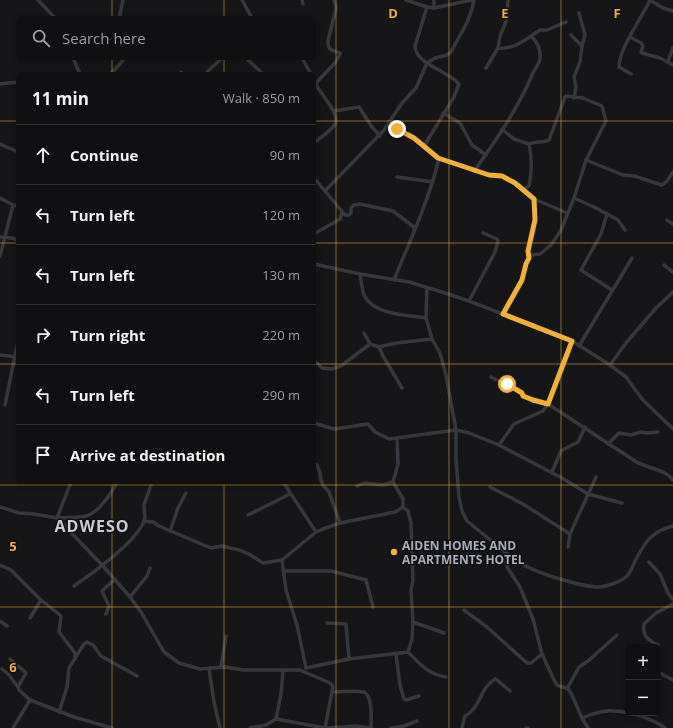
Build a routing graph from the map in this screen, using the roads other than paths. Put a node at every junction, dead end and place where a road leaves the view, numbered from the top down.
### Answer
1 (38, 0) edge
2 (124, 0) edge
3 (242, 0) edge
4 (334, 0) edge
5 (406, 0) edge
6 (434, 0) edge
7 (473, 0) edge
8 (508, 0) edge
9 (650, 0) edge
10 (427, 7) junction
11 (434, 8) junction
12 (673, 11) edge
13 (579, 13) dead end
14 (53, 16) edge
15 (120, 16) edge
16 (251, 16) edge
17 (566, 22) dead end
18 (570, 36) dead end
19 (532, 37) junction
20 (630, 37) junction
21 (582, 46) junction
22 (498, 48) junction
23 (673, 48) edge
24 (74, 60) edge
25 (123, 60) edge
26 (220, 60) edge
27 (248, 60) edge
28 (303, 60) edge
29 (668, 61) junction
30 (428, 63) junction
31 (673, 64) edge
32 (486, 68) dead end
33 (114, 70) joint
34 (79, 72) edge
35 (116, 72) edge
36 (207, 72) edge
37 (262, 72) edge
38 (310, 72) edge
39 (631, 74) dead end
40 (316, 81) edge
41 (16, 82) edge
42 (0, 84) edge
43 (316, 84) edge
44 (574, 98) junction
45 (334, 111) junction
46 (443, 113) junction
47 (389, 122) junction
48 (502, 129) junction
49 (380, 136) junction
50 (316, 141) edge
51 (0, 144) edge
52 (529, 144) junction
53 (424, 146) junction
54 (16, 151) edge
55 (486, 155) junction
56 (438, 158) junction
57 (586, 160) junction
58 (475, 170) junction
59 (673, 172) edge
60 (397, 177) dead end
61 (316, 180) edge
62 (433, 182) junction
63 (523, 190) junction
64 (325, 191) junction
65 (0, 198) edge
66 (574, 198) junction
67 (534, 199) junction
68 (13, 205) junction
69 (16, 206) edge
70 (342, 212) junction
71 (567, 213) junction
72 (607, 214) junction
73 (667, 220) dead end
74 (673, 224) edge
75 (414, 228) junction
76 (625, 230) dead end
77 (316, 233) edge
78 (483, 233) dead end
79 (2, 238) edge
80 (16, 239) edge
81 (0, 256) edge
82 (529, 258) junction
83 (632, 258) dead end
84 (316, 264) edge
85 (664, 266) dead end
86 (673, 272) edge
87 (360, 274) junction
88 (394, 280) junction
89 (427, 288) junction
90 (612, 290) junction
91 (673, 292) edge
92 (469, 300) junction
93 (503, 314) junction
94 (426, 318) junction
95 (364, 333) dead end
96 (432, 339) junction
97 (572, 341) junction
98 (370, 344) junction
99 (579, 346) junction
100 (379, 347) junction
101 (0, 355) edge
102 (16, 357) edge
103 (316, 362) edge
104 (610, 365) junction
105 (491, 377) dead end
106 (402, 388) dead end
107 (548, 404) junction
108 (5, 405) dead end
109 (316, 424) edge
110 (585, 427) junction
111 (673, 429) edge
112 (456, 430) junction
113 (658, 432) dead end
114 (397, 439) junction
115 (608, 444) junction
116 (500, 445) junction
117 (316, 465) edge
118 (552, 472) junction
119 (596, 477) dead end
120 (673, 480) edge
121 (394, 482) junction
122 (70, 484) edge
123 (116, 484) edge
124 (151, 484) edge
125 (284, 484) edge
126 (357, 486) dead end
127 (490, 487) dead end
128 (186, 493) dead end
129 (290, 494) junction
130 (588, 494) junction
131 (622, 503) dead end
132 (0, 507) edge
133 (403, 507) junction
134 (248, 515) dead end
135 (57, 518) junction
136 (144, 521) junction
137 (340, 523) junction
138 (673, 526) edge
139 (170, 531) junction
140 (316, 532) junction
141 (570, 534) junction
142 (568, 547) dead end
143 (504, 552) junction
144 (282, 560) junction
145 (649, 562) dead end
146 (0, 565) edge
147 (103, 566) junction
148 (150, 568) dead end
149 (284, 571) junction
150 (115, 579) junction
151 (74, 586) dead end
152 (130, 597) junction
153 (41, 600) junction
154 (673, 600) edge
155 (673, 604) edge
156 (372, 607) dead end
157 (464, 610) dead end
158 (106, 614) dead end
159 (30, 618) dead end
160 (0, 621) edge
161 (413, 622) junction
162 (327, 623) dead end
163 (7, 626) dead end
164 (444, 633) dead end
165 (617, 635) dead end
166 (226, 636) dead end
167 (656, 644) edge
168 (408, 652) junction
169 (396, 654) junction
170 (542, 654) junction
171 (10, 659) dead end
172 (75, 659) junction
173 (349, 659) junction
174 (221, 667) junction
175 (306, 668) junction
176 (2, 669) dead end
177 (209, 669) junction
178 (300, 670) junction
179 (283, 671) junction
180 (661, 674) edge
181 (137, 676) dead end
182 (446, 677) dead end
183 (673, 680) edge
184 (18, 687) junction
185 (568, 689) junction
186 (510, 691) dead end
187 (332, 692) junction
188 (419, 696) dead end
189 (30, 700) junction
190 (59, 712) junction
191 (582, 718) junction
192 (276, 719) junction
193 (417, 721) dead end
194 (405, 727) edge
195 (13, 728) edge
196 (112, 728) edge
197 (220, 728) edge
198 (250, 728) edge
199 (326, 728) edge
200 (371, 728) edge
201 (391, 728) edge
202 (462, 728) edge
203 (588, 728) edge
204 (665, 728) edge

1 - 14 street
2 - 15 street
3 - 16 street
4 - 40 street
5 - 10 street
6 - 11 street
7 - 11 street
7 - 30 street
8 - 22 street
9 - 12 street
9 - 20 street
10 - 11 street
10 - 30 street
13 - 21 street
17 - 19 street
18 - 21 street
19 - 22 street
19 - 48 street
20 - 29 street
20 - 39 street
21 - 44 street
22 - 32 street
23 - 29 street
24 - 34 street
25 - 33 street
26 - 36 street
27 - 37 street
28 - 38 street
29 - 31 street
30 - 46 street
30 - 47 street
33 - 35 street
41 - 42 street
43 - 45 street
44 - 52 street
44 - 57 street
45 - 49 street
45 - 50 street
46 - 53 street
46 - 55 street
47 - 49 street
47 - 53 street
48 - 52 street
48 - 55 street
49 - 64 street
51 - 54 street
52 - 63 street
53 - 56 street
55 - 58 street
56 - 58 street
56 - 62 street
57 - 59 street
57 - 66 street
58 - 63 street
60 - 62 street
61 - 64 street
62 - 75 street
63 - 67 street
64 - 70 street
65 - 68 street
66 - 71 street
66 - 72 street
67 - 71 street
67 - 82 street
68 - 69 street
68 - 79 street
70 - 75 street
70 - 77 street
71 - 82 street
72 - 76 street
72 - 90 street
73 - 74 street
75 - 88 street
78 - 92 street
79 - 80 street
79 - 81 street
82 - 93 street
83 - 90 street
84 - 87 street
85 - 86 street
87 - 88 street
87 - 94 street
88 - 89 street
89 - 92 street
89 - 94 street
90 - 99 street
91 - 104 street
92 - 93 street
93 - 97 street
94 - 96 street
95 - 98 street
96 - 100 street
96 - 112 street
97 - 99 street
97 - 107 street
98 - 100 street
98 - 103 street
99 - 104 street
100 - 106 street
101 - 102 street
102 - 108 street
104 - 111 street
105 - 107 street
107 - 110 street
107 - 116 street
109 - 114 street
110 - 115 street
110 - 118 street
112 - 114 street
112 - 116 street
112 - 143 street
113 - 115 street
114 - 121 street
115 - 120 street
116 - 118 street
117 - 137 street
118 - 130 street
119 - 130 street
121 - 126 street
121 - 133 street
122 - 135 street
123 - 135 street
124 - 136 street
125 - 129 street
127 - 141 street
128 - 139 street
129 - 134 street
129 - 140 street
130 - 131 street
130 - 141 street
132 - 135 street
133 - 137 street
133 - 161 street
135 - 147 street
136 - 139 street
136 - 147 street
137 - 140 street
138 - 143 street
139 - 144 street
140 - 144 street
141 - 142 street
143 - 170 street
144 - 149 street
145 - 154 street
146 - 153 street
147 - 150 street
147 - 151 street
148 - 152 street
149 - 156 street
149 - 175 street
150 - 152 street
150 - 158 street
152 - 177 street
153 - 159 street
153 - 172 street
155 - 167 street
157 - 170 street
160 - 163 street
161 - 164 street
161 - 168 street
162 - 173 street
165 - 185 street
166 - 174 street
168 - 169 street
168 - 182 street
169 - 173 street
169 - 188 street
170 - 185 street
171 - 184 street
172 - 181 street
172 - 190 street
173 - 175 street
174 - 177 street
174 - 179 street
175 - 178 street
176 - 184 street
177 - 197 street
178 - 179 street
178 - 187 street
179 - 192 street
180 - 183 street
184 - 189 street
185 - 191 street
186 - 202 street
187 - 199 street
187 - 200 street
189 - 190 street
189 - 195 street
190 - 196 street
191 - 203 street
191 - 204 street
192 - 198 street
192 - 199 street
193 - 194 street
194 - 201 street
199 - 200 street

